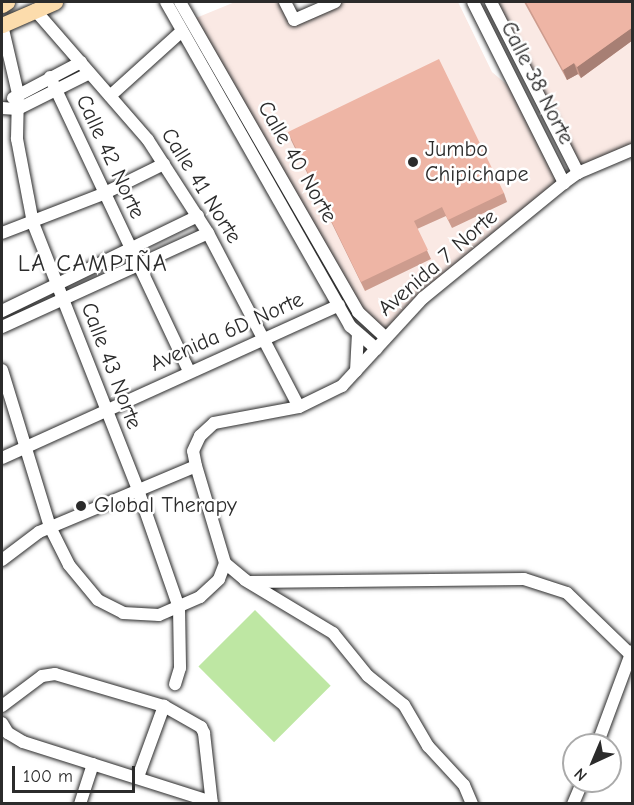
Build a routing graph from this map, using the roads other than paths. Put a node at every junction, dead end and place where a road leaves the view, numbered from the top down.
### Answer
1 (7, 2) edge
2 (55, 2) edge
3 (166, 2) edge
4 (180, 2) edge
5 (285, 2) edge
6 (335, 2) edge
7 (473, 2) edge
8 (490, 2) edge
9 (2, 5) edge
10 (35, 10) junction
11 (2, 25) edge
12 (182, 31) junction
13 (81, 62) junction
14 (90, 73) junction
15 (51, 77) junction
16 (55, 90) junction
17 (18, 94) junction
18 (110, 96) junction
19 (2, 109) edge
20 (18, 109) junction
21 (633, 150) edge
22 (164, 165) junction
23 (578, 173) junction
24 (564, 183) junction
25 (103, 194) junction
26 (198, 216) junction
27 (33, 223) junction
28 (2, 233) edge
29 (208, 233) junction
30 (130, 249) junction
31 (137, 265) junction
32 (57, 285) junction
33 (63, 300) junction
34 (339, 305) junction
35 (2, 311) edge
36 (2, 327) edge
37 (358, 334) junction
38 (385, 337) junction
39 (264, 338) junction
40 (376, 349) junction
41 (2, 370) edge
42 (189, 371) junction
43 (354, 375) junction
44 (299, 407) junction
45 (106, 410) junction
46 (25, 448) junction
47 (2, 458) edge
48 (196, 466) junction
49 (138, 490) junction
50 (50, 527) junction
51 (2, 560) edge
52 (225, 562) junction
53 (249, 582) junction
54 (179, 608) junction
55 (631, 652) edge
56 (175, 684) dead end
57 (2, 706) edge
58 (164, 706) junction
59 (2, 723) edge
60 (601, 733) edge
61 (93, 764) junction
62 (138, 777) junction
63 (212, 803) edge
64 (80, 804) edge
65 (472, 804) edge

1 - 9 main road
2 - 10 main road
3 - 12 street, Calle 40 Norte
4 - 38 street, Calle 40 Norte
5 - 6 street
7 - 24 street, Calle 38 Norte
8 - 23 street, Calle 38 Norte
10 - 11 main road
10 - 13 street, Calle 41 Norte
11 - 17 street, Calle 43 Norte
12 - 18 street
12 - 34 street, Calle 40 Norte
13 - 14 street, Calle 41 Norte
13 - 15 street
14 - 16 street
14 - 18 street, Calle 41 Norte
15 - 16 street, Calle 42 Norte
15 - 17 street
16 - 20 street
16 - 25 street, Calle 42 Norte
17 - 19 street
17 - 20 street, Calle 43 Norte
18 - 22 street, Calle 41 Norte
19 - 20 street
20 - 27 street, Calle 43 Norte
21 - 23 street, Avenida 7 Norte
22 - 25 street
22 - 26 street, Calle 41 Norte
23 - 24 street, Avenida 7 Norte
24 - 38 street, Avenida 7 Norte
25 - 27 street
25 - 30 street, Calle 42 Norte
26 - 29 street, Calle 41 Norte
26 - 30 street
27 - 28 street
27 - 32 street, Calle 43 Norte
29 - 31 street
29 - 39 street, Calle 41 Norte
30 - 31 street, Calle 42 Norte
30 - 32 street
31 - 33 street
31 - 42 street, Calle 42 Norte
32 - 33 street, Calle 43 Norte
32 - 35 street
33 - 36 street
33 - 45 street, Calle 43 Norte
34 - 37 street, Calle 40 Norte
34 - 39 street, Avenida 6D Norte
37 - 40 street, Calle 40 Norte
37 - 43 street
38 - 40 street, Avenida 7 Norte
39 - 42 street, Avenida 6D Norte
39 - 44 street, Calle 41 Norte
40 - 43 street, Avenida 7 Norte
41 - 46 street
42 - 45 street, Avenida 6D Norte
43 - 44 street, Avenida 7 Norte
44 - 48 street, Avenida 7 Norte
45 - 46 street, Avenida 6D Norte
45 - 49 street, Calle 43 Norte
46 - 47 street, Avenida 6D Norte
46 - 50 street
48 - 49 street
48 - 52 street, Avenida 7 Norte
49 - 50 street
49 - 54 street, Calle 43 Norte
50 - 51 street
50 - 54 street
52 - 53 street
52 - 54 street
53 - 55 street
53 - 65 street
54 - 56 street, Calle 43 Norte
55 - 60 street
57 - 58 street
58 - 62 street
58 - 63 street
59 - 61 street
61 - 62 street
61 - 64 street
62 - 63 street

